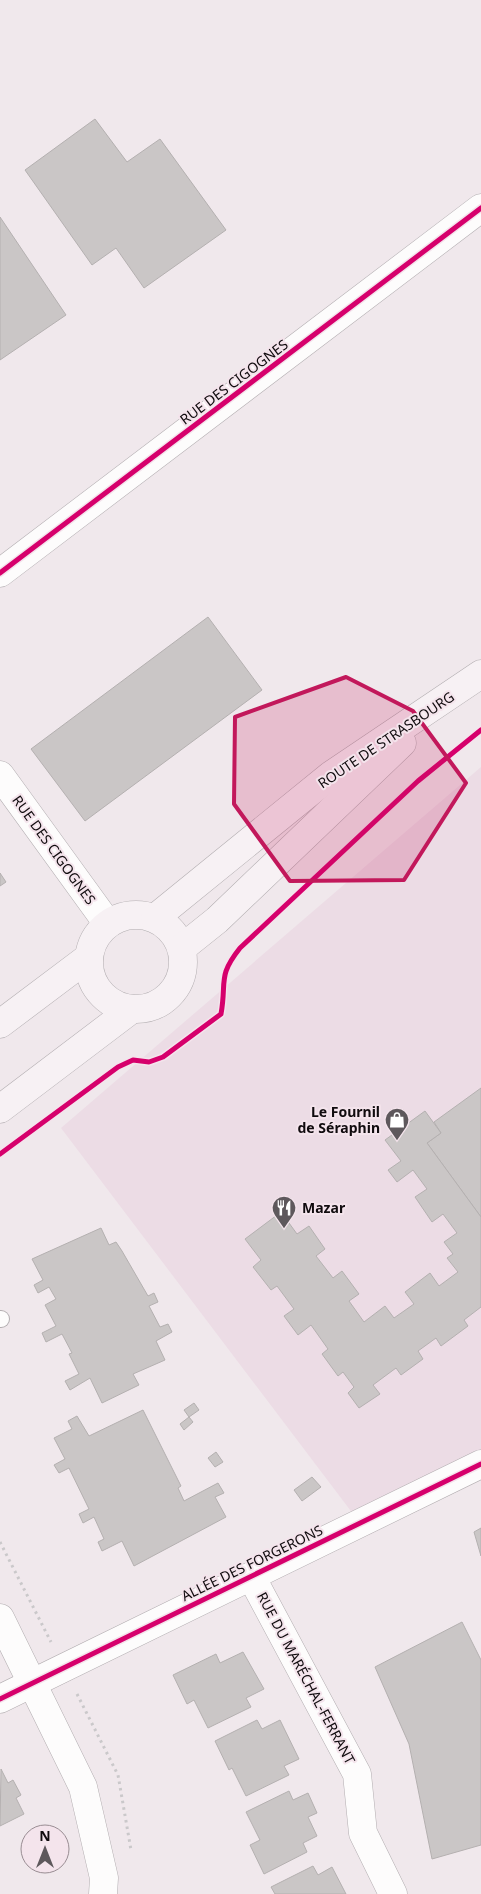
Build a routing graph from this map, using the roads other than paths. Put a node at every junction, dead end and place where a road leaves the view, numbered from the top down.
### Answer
1 (481, 208) edge
2 (0, 573) edge
3 (471, 681) edge
4 (0, 775) edge
5 (155, 918) junction
6 (108, 924) junction
7 (182, 948) junction
8 (89, 957) junction
9 (132, 1009) junction
10 (0, 1024) edge
11 (0, 1109) edge
12 (481, 1464) edge
13 (251, 1576) junction
14 (0, 1618) edge
15 (33, 1682) junction
16 (0, 1699) edge
17 (104, 1894) edge
18 (393, 1894) edge

1 - 2 street, RUE DES CIGOGNES
3 - 5 main road, ROUTE DE STRASBOURG
3 - 7 main road, ROUTE DE STRASBOURG
4 - 6 street, RUE DES CIGOGNES
5 - 6 main road
5 - 7 main road
6 - 8 main road
7 - 9 main road
8 - 9 main road
8 - 10 main road
9 - 11 main road
12 - 13 street, ALLÉE DES FORGERONS
13 - 15 street, ALLÉE DES FORGERONS
13 - 18 street, RUE DU MARÉCHAL-FERRANT
14 - 15 street
15 - 16 street, ALLÉE DES FORGERONS
15 - 17 street

